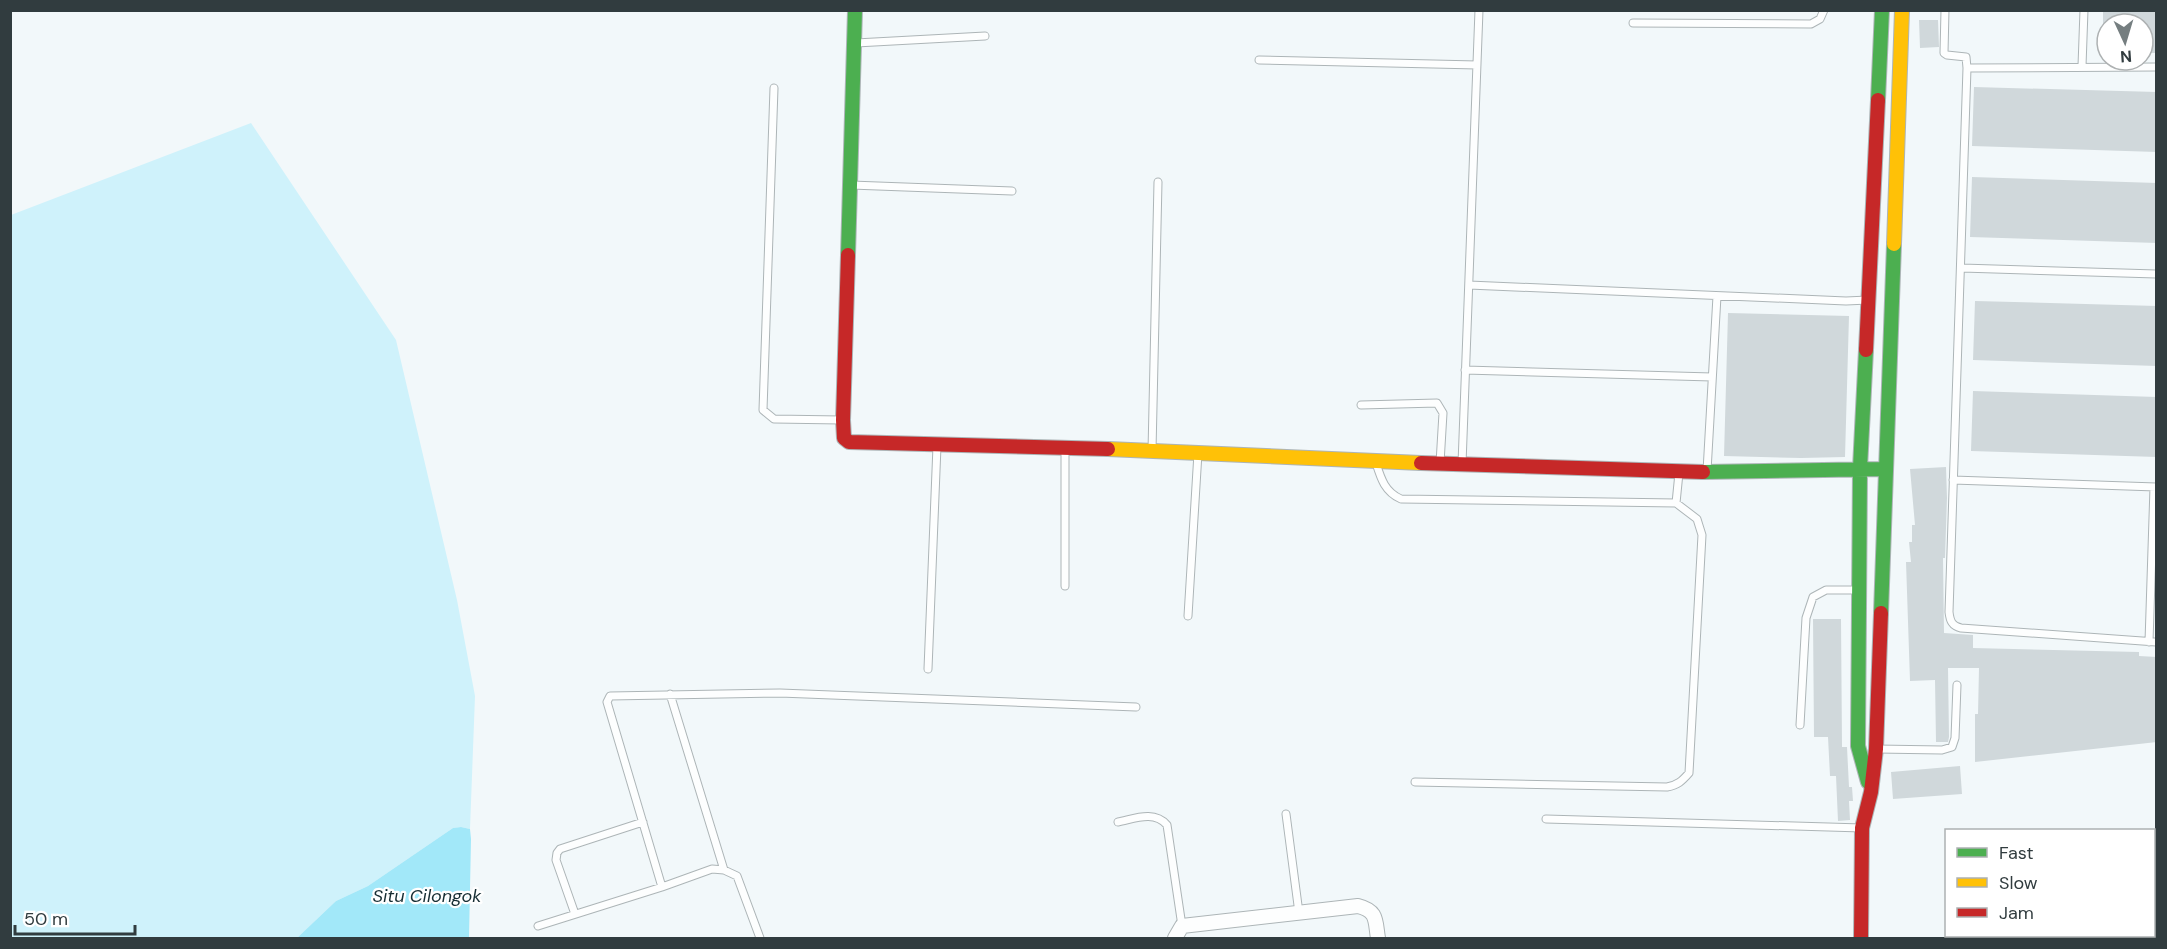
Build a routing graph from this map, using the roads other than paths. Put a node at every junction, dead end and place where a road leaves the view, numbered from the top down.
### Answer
1 (855, 10) edge
2 (1479, 10) edge
3 (1824, 10) edge
4 (1882, 10) edge
5 (1902, 10) edge
6 (1945, 10) edge
7 (2084, 10) edge
8 (1633, 23) dead end
9 (986, 36) dead end
10 (854, 43) junction
11 (1259, 60) dead end
12 (1477, 65) junction
13 (2082, 66) junction
14 (2157, 66) edge
15 (1967, 68) junction
16 (774, 88) dead end
17 (1874, 169) junction
18 (1896, 171) junction
19 (1158, 183) dead end
20 (851, 185) junction
21 (1012, 191) dead end
22 (1962, 268) junction
23 (2157, 274) edge
24 (1469, 285) junction
25 (1717, 297) junction
26 (1868, 300) junction
27 (1466, 370) junction
28 (1712, 377) junction
29 (1361, 405) dead end
30 (843, 420) junction
31 (937, 443) junction
32 (1065, 447) junction
33 (1152, 451) junction
34 (1198, 453) junction
35 (1375, 461) junction
36 (1440, 463) junction
37 (1462, 464) junction
38 (1860, 468) junction
39 (1884, 469) junction
40 (1679, 471) junction
41 (1707, 472) junction
42 (1953, 480) junction
43 (2155, 487) edge
44 (1676, 503) junction
45 (1065, 586) dead end
46 (1860, 590) junction
47 (1188, 616) dead end
48 (2153, 642) edge
49 (928, 669) dead end
50 (1957, 685) dead end
51 (670, 694) junction
52 (1136, 707) dead end
53 (1800, 725) dead end
54 (1858, 746) junction
55 (1875, 749) junction
56 (1414, 782) dead end
57 (1871, 792) junction
58 (1286, 814) dead end
59 (1546, 819) dead end
60 (643, 822) junction
61 (1118, 822) dead end
62 (1862, 828) junction
63 (724, 870) junction
64 (662, 887) junction
65 (1299, 913) junction
66 (575, 914) junction
67 (538, 926) dead end
68 (1178, 932) edge
69 (760, 939) edge
70 (1378, 939) edge
71 (1861, 939) edge

1 - 10 street
2 - 12 lane
3 - 8 lane
4 - 17 street
5 - 18 street
6 - 15 lane
7 - 13 lane
9 - 10 lane
10 - 20 street
11 - 12 lane
12 - 24 lane
13 - 14 lane
13 - 15 lane
15 - 22 lane
16 - 30 lane
17 - 18 street
17 - 26 street
18 - 39 street
19 - 33 lane
20 - 21 lane
20 - 30 street
22 - 23 lane
22 - 42 lane
24 - 25 lane
24 - 27 lane
25 - 26 lane
25 - 28 lane
26 - 38 street
27 - 28 lane
27 - 37 lane
28 - 41 lane
29 - 36 lane
30 - 31 street
31 - 32 street
31 - 49 lane
32 - 33 street
32 - 45 lane
33 - 34 street
34 - 35 street
34 - 47 lane
35 - 36 street
35 - 44 lane
36 - 37 street
37 - 40 street
38 - 39 street
38 - 41 street
38 - 46 street
39 - 55 street
40 - 41 street
40 - 44 lane
42 - 43 lane
42 - 48 lane
43 - 48 lane
44 - 56 lane
46 - 53 lane
46 - 54 street
50 - 55 lane
51 - 52 lane
51 - 60 lane
51 - 63 lane
54 - 55 lane
54 - 57 street
55 - 57 street
57 - 62 street
58 - 65 lane
59 - 62 lane
60 - 64 lane
60 - 66 lane
61 - 68 lane
62 - 71 street
63 - 64 lane
63 - 69 lane
64 - 66 lane
65 - 68 street
65 - 70 street
66 - 67 lane

